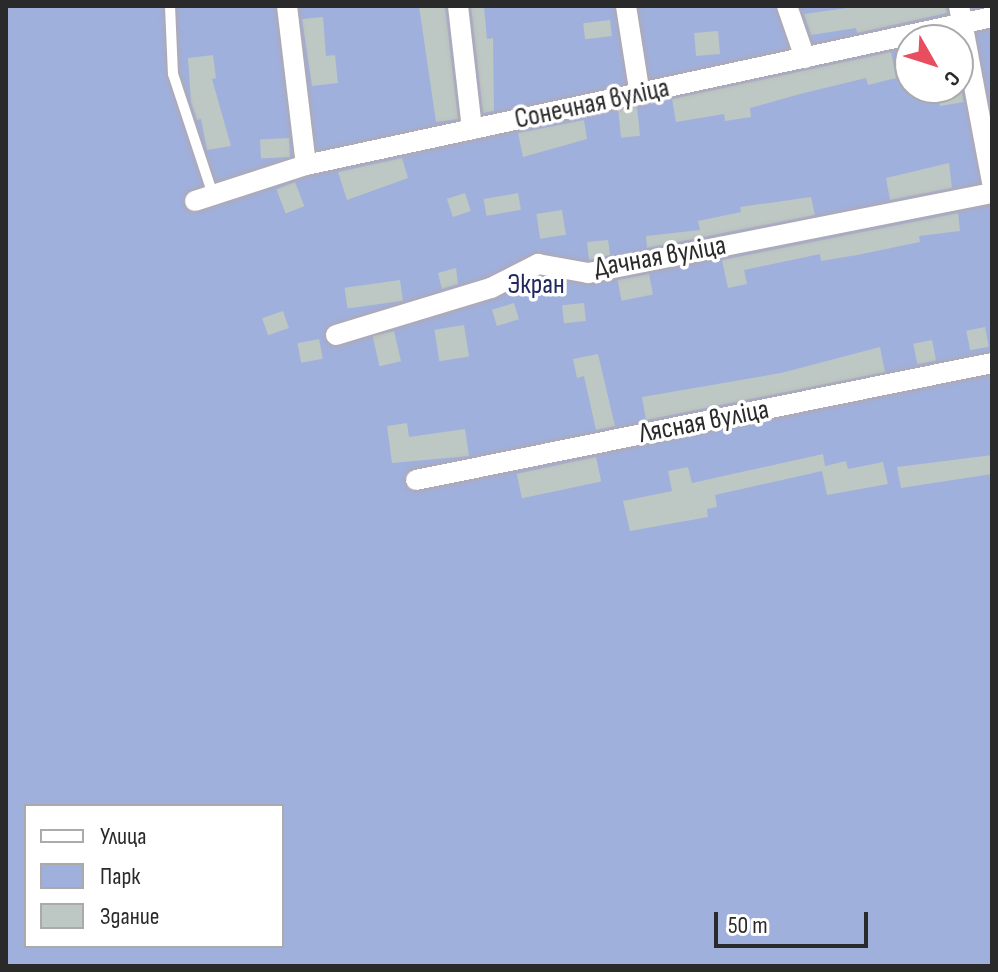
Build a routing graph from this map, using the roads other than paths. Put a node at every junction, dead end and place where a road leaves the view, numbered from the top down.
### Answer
1 (170, 6) edge
2 (287, 6) edge
3 (458, 6) edge
4 (626, 6) edge
5 (787, 6) edge
6 (960, 14) edge
7 (992, 17) edge
8 (805, 58) junction
9 (640, 95) junction
10 (472, 129) junction
11 (306, 165) junction
12 (992, 182) edge
13 (992, 193) edge
14 (204, 198) joint
15 (336, 335) dead end
16 (992, 363) edge
17 (416, 480) dead end

1 - 14 lane
2 - 11 street
3 - 10 street
4 - 9 street
5 - 8 street
6 - 7 street, Сонечная вуліца
6 - 8 street, Сонечная вуліца
6 - 12 street
8 - 9 street, Сонечная вуліца
9 - 10 street, Сонечная вуліца
10 - 11 street, Сонечная вуліца
11 - 14 street, Сонечная вуліца
13 - 15 street, Дачная вуліца
16 - 17 street, Лясная вуліца

